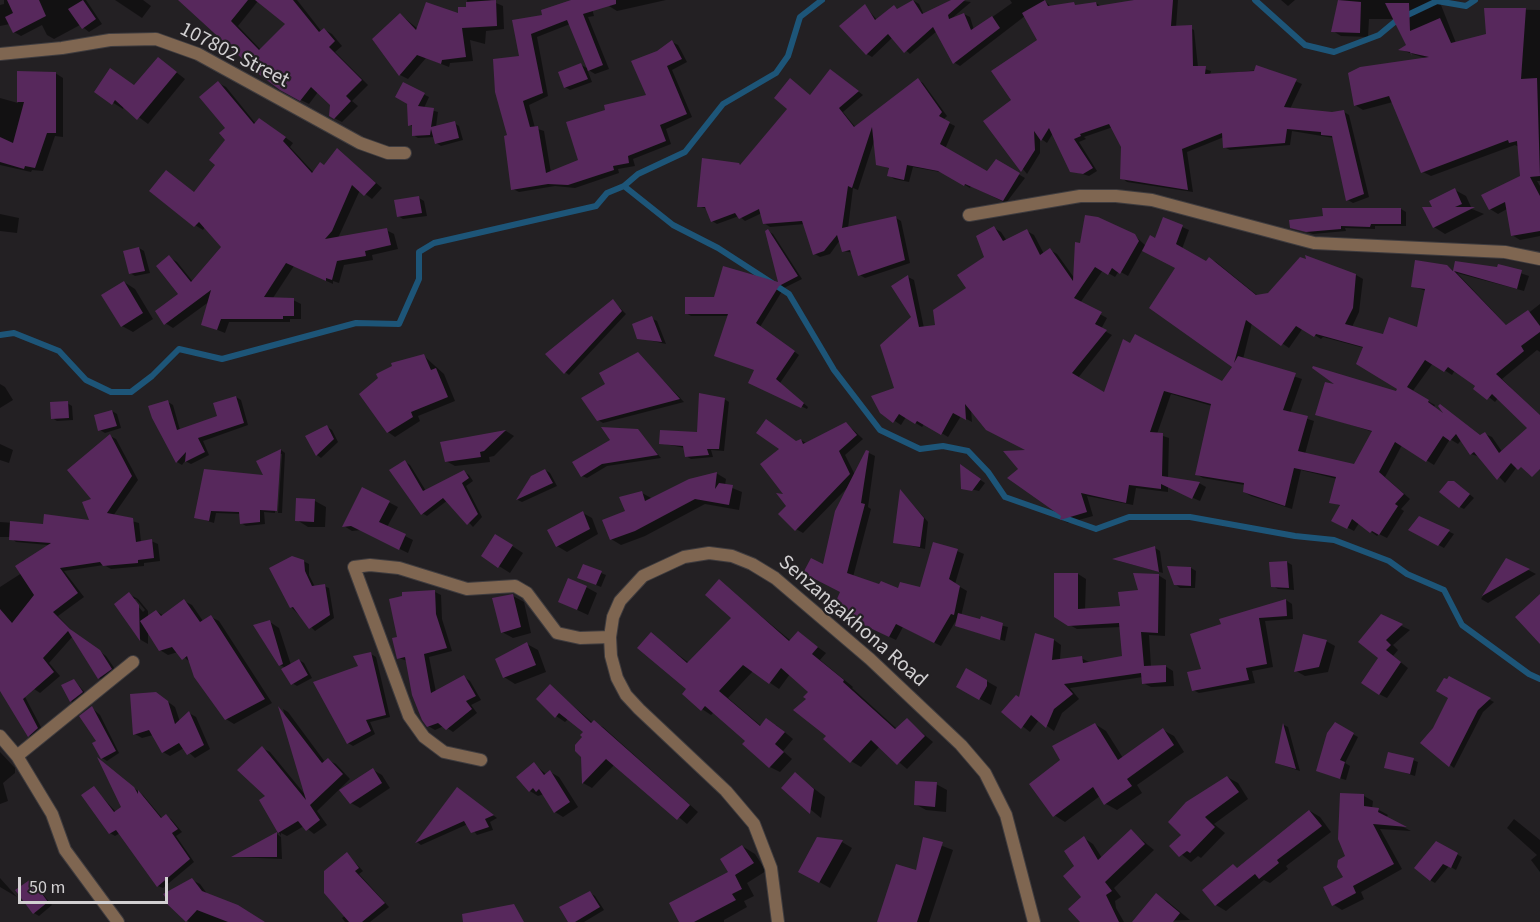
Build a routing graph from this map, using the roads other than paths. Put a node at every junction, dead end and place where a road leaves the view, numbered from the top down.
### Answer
1 (0, 54) edge
2 (405, 153) dead end
3 (969, 215) dead end
4 (1540, 259) edge
5 (610, 637) junction
6 (133, 662) dead end
7 (0, 736) edge
8 (17, 756) junction
9 (481, 760) dead end
10 (118, 922) edge
11 (778, 922) edge
12 (1034, 922) edge

1 - 2 street, 107802 Street
3 - 4 street
5 - 9 street
5 - 11 street, Senzangakhona Road
5 - 12 street, Senzangakhona Road
6 - 8 street
7 - 8 street
8 - 10 street

